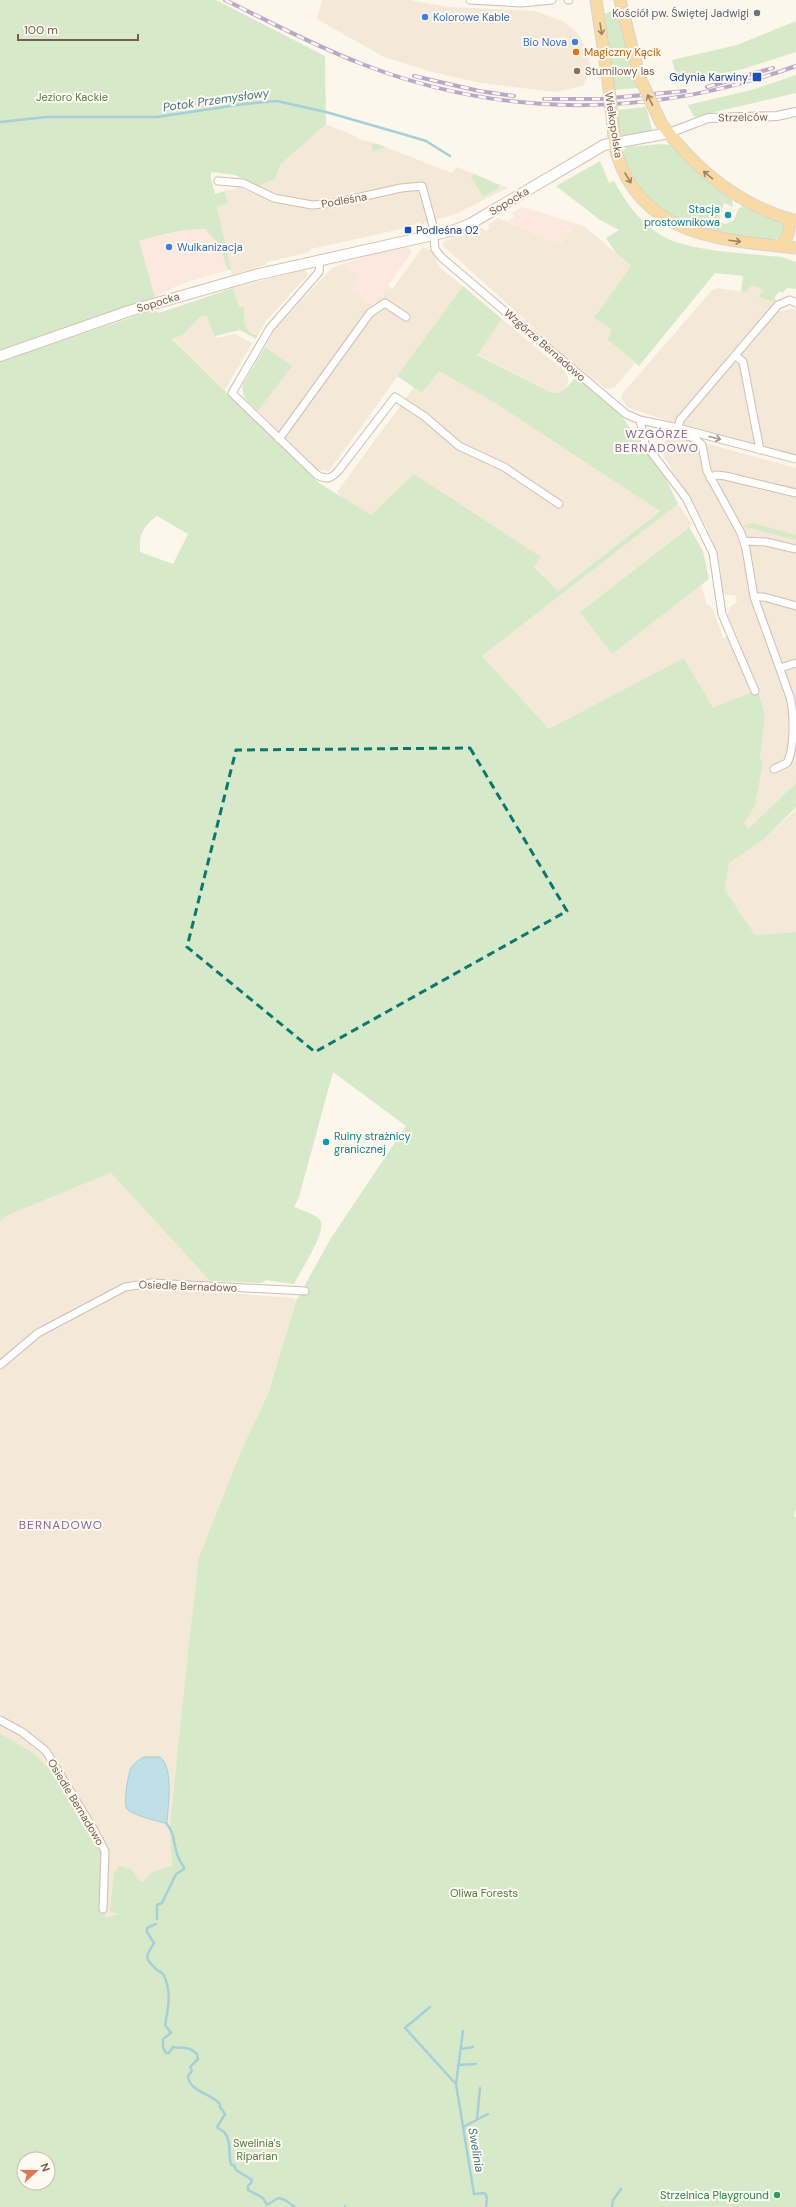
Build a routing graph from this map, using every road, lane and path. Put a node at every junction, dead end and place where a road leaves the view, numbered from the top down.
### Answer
1 (470, 0) edge
2 (552, 0) edge
3 (596, 0) edge
4 (620, 0) edge
5 (521, 1) edge
6 (796, 112) edge
7 (669, 133) junction
8 (614, 142) junction
9 (218, 181) dead end
10 (792, 220) edge
11 (433, 236) junction
12 (780, 246) junction
13 (796, 248) edge
14 (320, 259) junction
15 (796, 303) edge
16 (406, 317) dead end
17 (0, 356) edge
18 (736, 356) junction
19 (640, 420) junction
20 (678, 428) junction
21 (280, 439) junction
22 (760, 450) junction
23 (796, 459) edge
24 (710, 478) junction
25 (796, 493) edge
26 (559, 504) dead end
27 (744, 541) junction
28 (796, 549) edge
29 (754, 597) junction
30 (796, 606) edge
31 (796, 663) edge
32 (780, 668) junction
33 (755, 691) dead end
34 (774, 769) dead end
35 (305, 1291) dead end
36 (0, 1365) edge
37 (0, 1720) edge
38 (103, 1908) dead end

1 - 5 street
2 - 5 street
3 -> 8 main road, Wielkopolska, bridge
7 -> 4 main road, bridge
6 - 7 street, Strzelców
7 - 8 main road, Sopocka
10 -> 7 main road
8 - 11 main road, Sopocka
8 -> 12 main road, Wielkopolska
9 - 11 street, Podleśna
10 - 12 main road
11 - 14 main road, Sopocka
11 - 19 street, Wzgórze Bernadowo
12 - 13 main road, Wielkopolska
14 - 17 main road, Sopocka
14 - 21 street
15 - 18 street
16 - 21 street
18 - 20 street
18 - 22 street
19 - 20 street, Wzgórze Bernadowo
19 - 33 street
20 -> 22 street, Wzgórze Bernadowo
20 - 24 street, Wzgórze Bernadowo
21 - 26 street
22 - 23 street, Wzgórze Bernadowo
24 - 25 street
24 - 27 street, Wzgórze Bernadowo
27 - 28 street
27 - 29 street, Wzgórze Bernadowo
29 - 30 street
29 - 32 street, Wzgórze Bernadowo
31 - 32 street
32 - 34 street, Wzgórze Bernadowo
35 - 36 street, Osiedle Bernadowo
37 - 38 street, Osiedle Bernadowo

